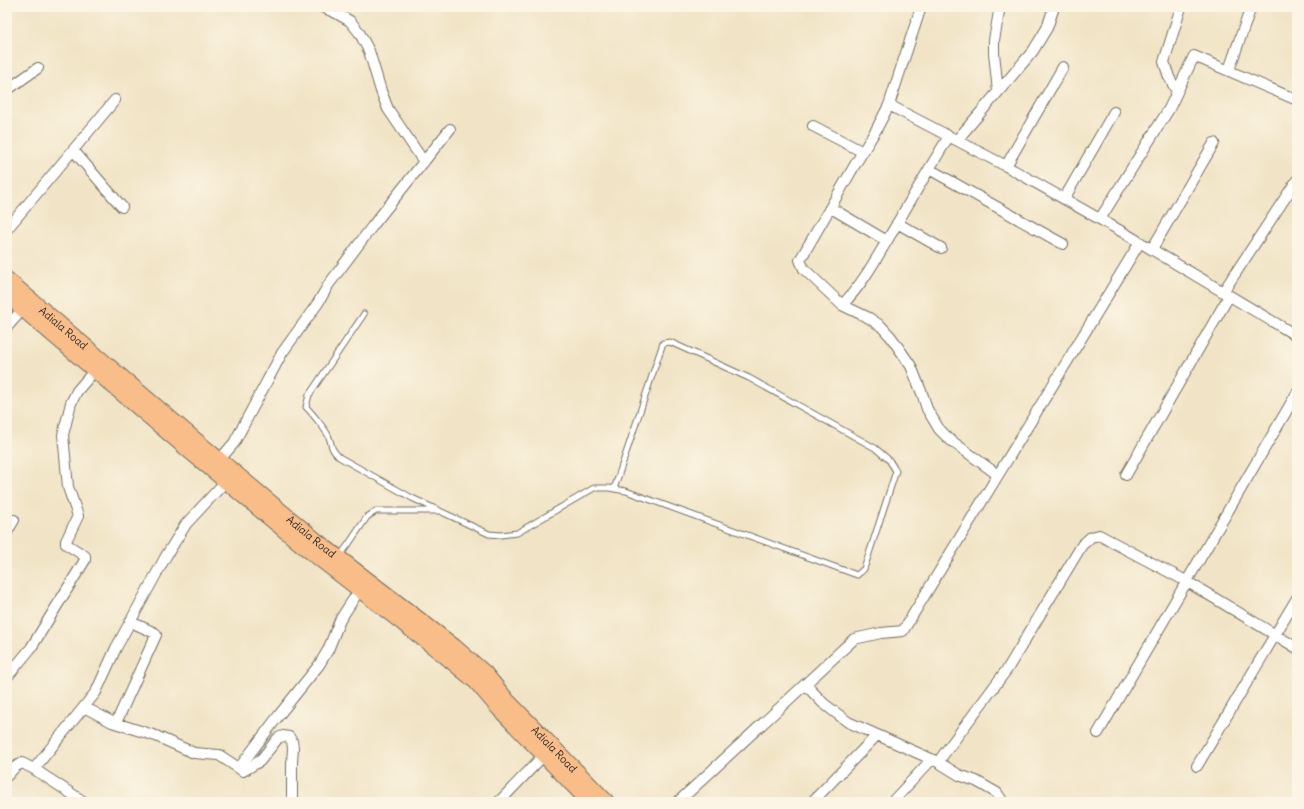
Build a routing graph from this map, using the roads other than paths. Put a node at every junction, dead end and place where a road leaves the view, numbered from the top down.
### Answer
1 (322, 7) edge
2 (921, 7) edge
3 (996, 7) edge
4 (1054, 7) edge
5 (1181, 7) edge
6 (1251, 7) edge
7 (1063, 67) dead end
8 (38, 68) dead end
9 (1229, 70) junction
10 (7, 90) edge
11 (998, 92) junction
12 (1177, 92) junction
13 (115, 100) dead end
14 (1297, 100) edge
15 (889, 105) junction
16 (1114, 112) dead end
17 (814, 126) dead end
18 (450, 129) dead end
19 (953, 138) junction
20 (1214, 143) dead end
21 (73, 150) junction
22 (863, 152) junction
23 (424, 162) junction
24 (1006, 166) junction
25 (929, 169) junction
26 (1297, 180) edge
27 (1064, 198) junction
28 (122, 207) dead end
29 (831, 208) junction
30 (1100, 219) junction
31 (897, 223) junction
32 (7, 229) edge
33 (887, 241) junction
34 (1140, 242) junction
35 (1063, 244) dead end
36 (941, 248) dead end
37 (1152, 250) junction
38 (7, 280) edge
39 (1226, 294) junction
40 (7, 295) edge
41 (842, 305) junction
42 (23, 309) junction
43 (364, 314) dead end
44 (7, 328) edge
45 (1297, 336) edge
46 (95, 370) junction
47 (1297, 392) edge
48 (215, 465) junction
49 (998, 475) junction
50 (1126, 475) dead end
51 (226, 481) junction
52 (614, 489) junction
53 (441, 511) junction
54 (14, 520) dead end
55 (7, 532) edge
56 (338, 558) junction
57 (1186, 581) junction
58 (360, 589) junction
59 (1297, 598) edge
60 (131, 622) junction
61 (1275, 634) junction
62 (1297, 648) edge
63 (8, 673) edge
64 (805, 684) junction
65 (84, 707) junction
66 (116, 723) junction
67 (1098, 732) dead end
68 (877, 735) junction
69 (544, 755) junction
70 (935, 761) junction
71 (1197, 766) dead end
72 (239, 768) junction
73 (34, 769) junction
74 (7, 776) edge
75 (84, 802) edge
76 (292, 802) edge
77 (499, 802) edge
78 (590, 802) edge
79 (606, 802) edge
80 (678, 802) edge
81 (812, 802) edge
82 (892, 802) edge
83 (1003, 802) edge

1 - 23 street
2 - 15 street
3 - 11 street
4 - 11 street
5 - 12 street
6 - 9 street
7 - 24 street
8 - 10 street
9 - 12 street
9 - 14 street
11 - 19 street
12 - 30 street
13 - 21 street
15 - 19 street
15 - 22 street
16 - 27 street
17 - 22 street
18 - 23 street
19 - 24 street
19 - 25 street
20 - 37 street
21 - 28 street
21 - 32 street
22 - 29 street
23 - 48 street
24 - 27 street
25 - 31 street
25 - 35 street
26 - 39 street
27 - 30 street
29 - 33 street
29 - 41 street
30 - 34 street
31 - 33 street
31 - 36 street
33 - 41 street
34 - 37 street
34 - 49 street
37 - 39 street
38 - 48 main road, Adiala Road
39 - 45 street
39 - 50 street
40 - 42 main road, Adiala Road
41 - 49 street
42 - 44 street
42 - 46 main road, Adiala Road
43 - 53 lane
46 - 48 main road, Adiala Road
46 - 63 street
47 - 57 street
48 - 51 main road, Adiala Road
48 - 56 main road, Adiala Road
49 - 64 street
51 - 58 main road, Adiala Road
51 - 60 street
52 - 52 lane
52 - 53 lane
53 - 56 lane
54 - 55 street
56 - 79 main road, Adiala Road
57 - 61 street
57 - 67 street
57 - 70 street
58 - 69 main road, Adiala Road
58 - 72 street
59 - 61 street
60 - 65 street
60 - 66 street
61 - 62 street
61 - 71 street
64 - 68 street
64 - 80 street
65 - 66 street
65 - 73 street
66 - 72 street
68 - 70 street
68 - 81 street
69 - 77 street
69 - 78 main road, Adiala Road
70 - 82 street
70 - 83 street
72 - 76 street
73 - 74 street
73 - 75 street

